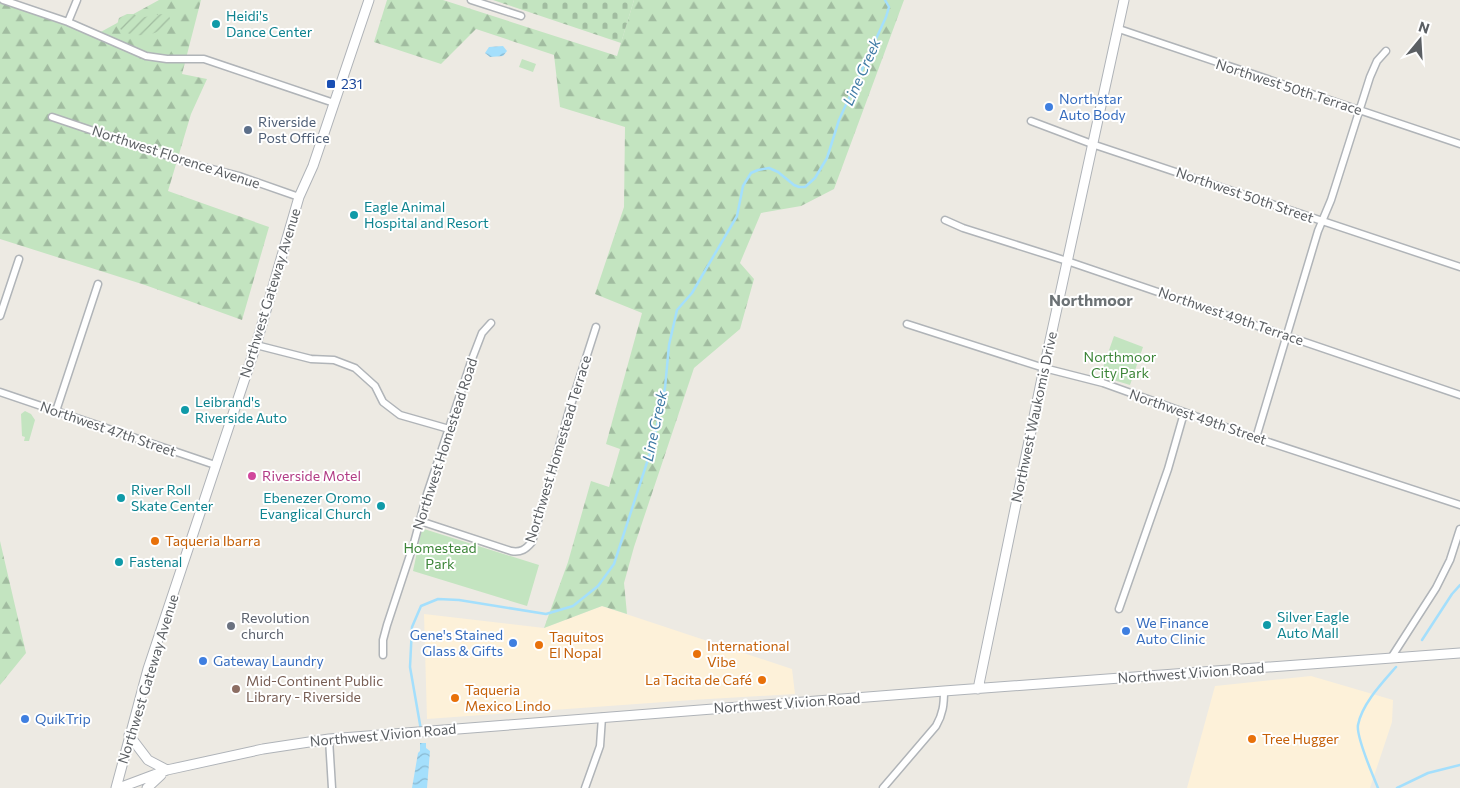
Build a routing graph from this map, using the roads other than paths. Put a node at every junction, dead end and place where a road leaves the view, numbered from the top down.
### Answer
1 (3, 0) edge
2 (77, 0) edge
3 (369, 0) edge
4 (472, 0) edge
5 (1124, 0) edge
6 (521, 16) dead end
7 (68, 22) junction
8 (1118, 29) junction
9 (1386, 51) dead end
10 (334, 103) junction
11 (1360, 110) junction
12 (52, 117) dead end
13 (1031, 121) dead end
14 (1092, 144) junction
15 (1460, 144) edge
16 (299, 197) junction
17 (945, 220) dead end
18 (1322, 221) junction
19 (19, 259) dead end
20 (1067, 261) junction
21 (1460, 267) edge
22 (98, 284) dead end
23 (0, 316) edge
24 (491, 323) dead end
25 (907, 324) dead end
26 (596, 327) dead end
27 (1286, 336) junction
28 (256, 345) junction
29 (1044, 368) junction
30 (0, 392) edge
31 (1460, 394) edge
32 (56, 411) junction
33 (1184, 413) junction
34 (449, 429) junction
35 (1256, 438) junction
36 (215, 465) junction
37 (1460, 505) edge
38 (420, 521) junction
39 (1460, 528) edge
40 (1120, 609) dead end
41 (1460, 653) edge
42 (384, 655) dead end
43 (1391, 658) junction
44 (978, 688) junction
45 (944, 691) junction
46 (602, 718) junction
47 (129, 735) junction
48 (329, 739) junction
49 (167, 770) junction
50 (118, 788) edge
51 (147, 788) edge
52 (332, 788) edge
53 (585, 788) edge
54 (883, 788) edge

1 - 7 street
2 - 7 street
3 - 10 main road, Northwest Gateway Avenue
4 - 6 street
5 - 8 main road, Northwest Waukomis Drive
7 - 10 street
8 - 11 street, Northwest 50th Terrace
8 - 14 main road, Northwest Waukomis Drive
9 - 11 street
10 - 16 main road, Northwest Gateway Avenue
11 - 15 street, Northwest 50th Terrace
11 - 18 street
12 - 16 street, Northwest Florence Avenue
13 - 14 street, Northwest 50th Street
14 - 18 street, Northwest 50th Street
14 - 20 main road, Northwest Waukomis Drive
16 - 28 main road, Northwest Gateway Avenue
17 - 20 street, Northwest 49th Terrace
18 - 21 street, Northwest 50th Street
18 - 27 street
19 - 23 street
20 - 27 street, Northwest 49th Terrace
20 - 29 main road, Northwest Waukomis Drive
22 - 32 street
24 - 34 street, Northwest Homestead Road
25 - 29 street, Northwest 49th Street
26 - 38 street, Northwest Homestead Terrace
27 - 31 street, Northwest 49th Terrace
27 - 35 street
28 - 34 street
28 - 36 main road, Northwest Gateway Avenue
29 - 33 street, Northwest 49th Street
29 - 44 main road, Northwest Waukomis Drive
30 - 32 street, Northwest 47th Street
32 - 36 street, Northwest 47th Street
33 - 35 street, Northwest 49th Street
33 - 40 street
34 - 38 street, Northwest Homestead Road
35 - 37 street, Northwest 49th Street
36 - 47 main road, Northwest Gateway Avenue
38 - 42 street, Northwest Homestead Road
39 - 43 street
41 - 43 main road, Northwest Vivion Road
43 - 44 main road, Northwest Vivion Road
44 - 45 main road, Northwest Vivion Road
45 - 46 main road, Northwest Vivion Road
45 - 54 street
46 - 48 main road, Northwest Vivion Road
46 - 53 street
47 - 49 main road
47 - 50 main road, Northwest Gateway Avenue
48 - 49 main road, Northwest Vivion Road
48 - 52 street
49 - 50 main road, Northwest Vivion Road
49 - 51 main road

